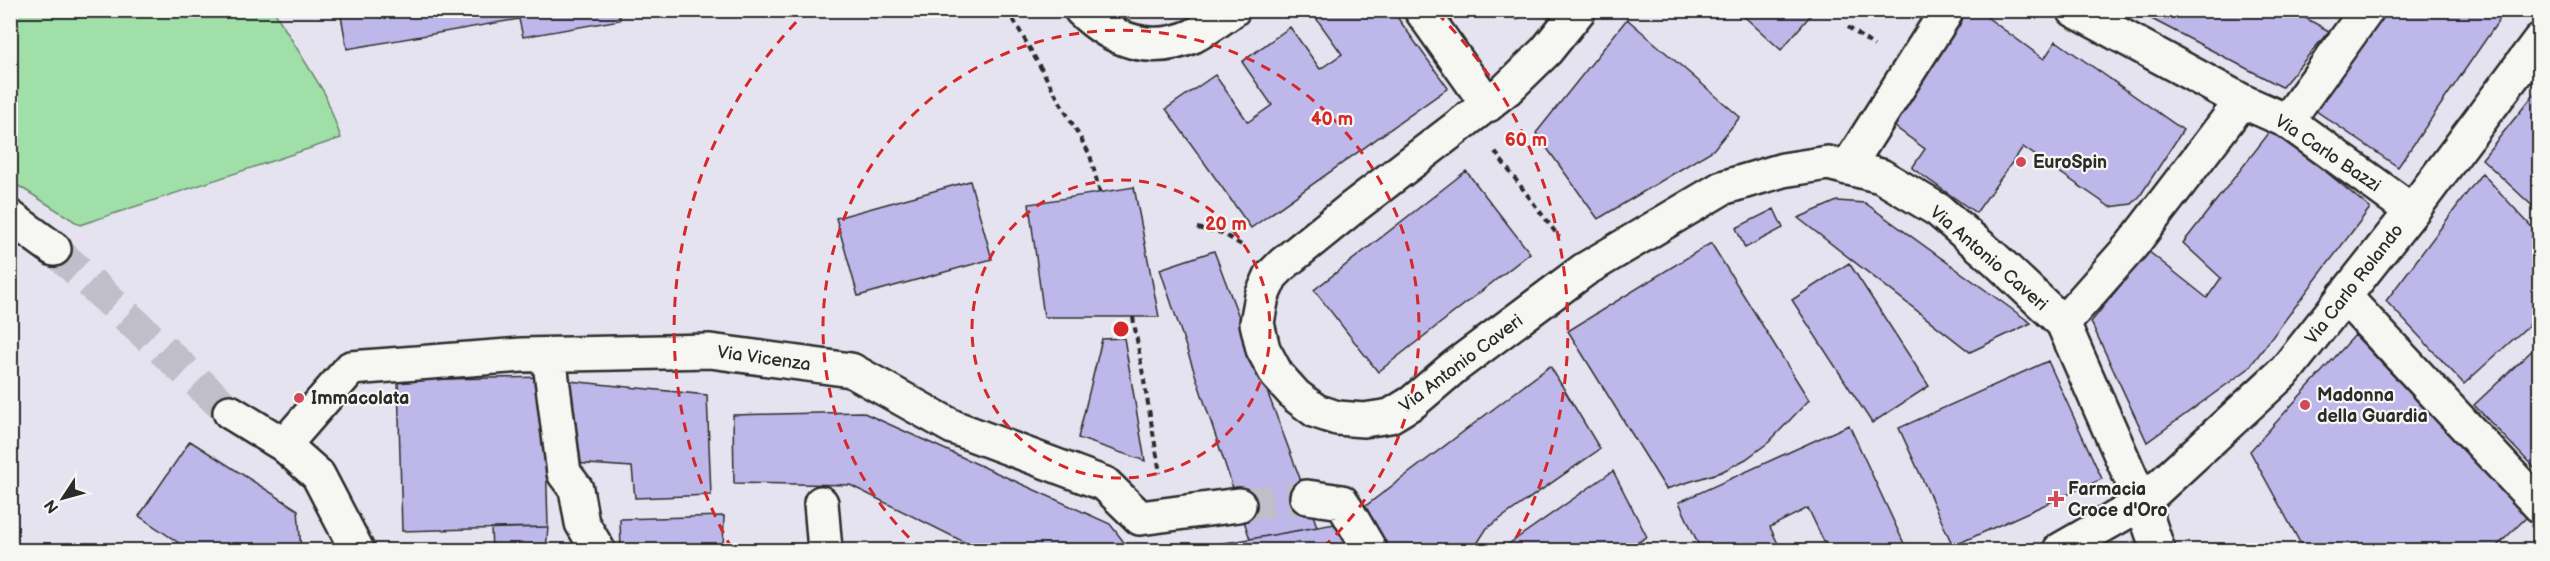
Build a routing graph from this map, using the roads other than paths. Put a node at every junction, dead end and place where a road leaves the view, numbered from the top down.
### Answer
1 (1081, 10) edge
2 (1233, 10) edge
3 (1421, 10) edge
4 (1579, 10) edge
5 (2074, 10) edge
6 (2367, 10) edge
7 (1945, 14) dead end
8 (2110, 19) edge
9 (2540, 40) edge
10 (2242, 101) junction
11 (1479, 111) junction
12 (2287, 121) junction
13 (1847, 168) junction
14 (2412, 211) junction
15 (10, 217) edge
16 (54, 249) tunnel mouth
17 (2344, 296) junction
18 (2063, 323) junction
19 (549, 355) junction
20 (230, 412) tunnel mouth
21 (284, 445) junction
22 (1306, 497) tunnel mouth
23 (820, 503) dead end
24 (2142, 503) junction
25 (1239, 505) tunnel mouth
26 (2540, 506) edge
27 (357, 550) edge
28 (598, 550) edge
29 (825, 550) edge
30 (1370, 550) edge
31 (2060, 550) edge
32 (2158, 550) edge

1 - 2 street
3 - 11 street
4 - 11 street, Via Antonio Caveri
5 - 8 street, Via Carlo Bazzi
6 - 12 street
7 - 13 street
8 - 10 street, Via Carlo Bazzi
9 - 14 street, Via Carlo Rolando
10 - 12 street, Via Carlo Bazzi
10 - 18 street, Via Antonio Caveri
11 - 13 street, Via Antonio Caveri
12 - 14 street, Via Carlo Bazzi
13 - 18 street, Via Antonio Caveri
14 - 17 street, Via Carlo Rolando
15 - 16 street
17 - 24 street, Via Carlo Rolando
17 - 26 street
18 - 24 street, Via Antonio Caveri
19 - 21 street, Via Vicenza
19 - 25 street, Via Vicenza
19 - 28 street
20 - 21 street
21 - 27 street
22 - 30 street
23 - 29 street
24 - 31 street, Via Carlo Rolando
24 - 32 street, Via Antonio Caveri

